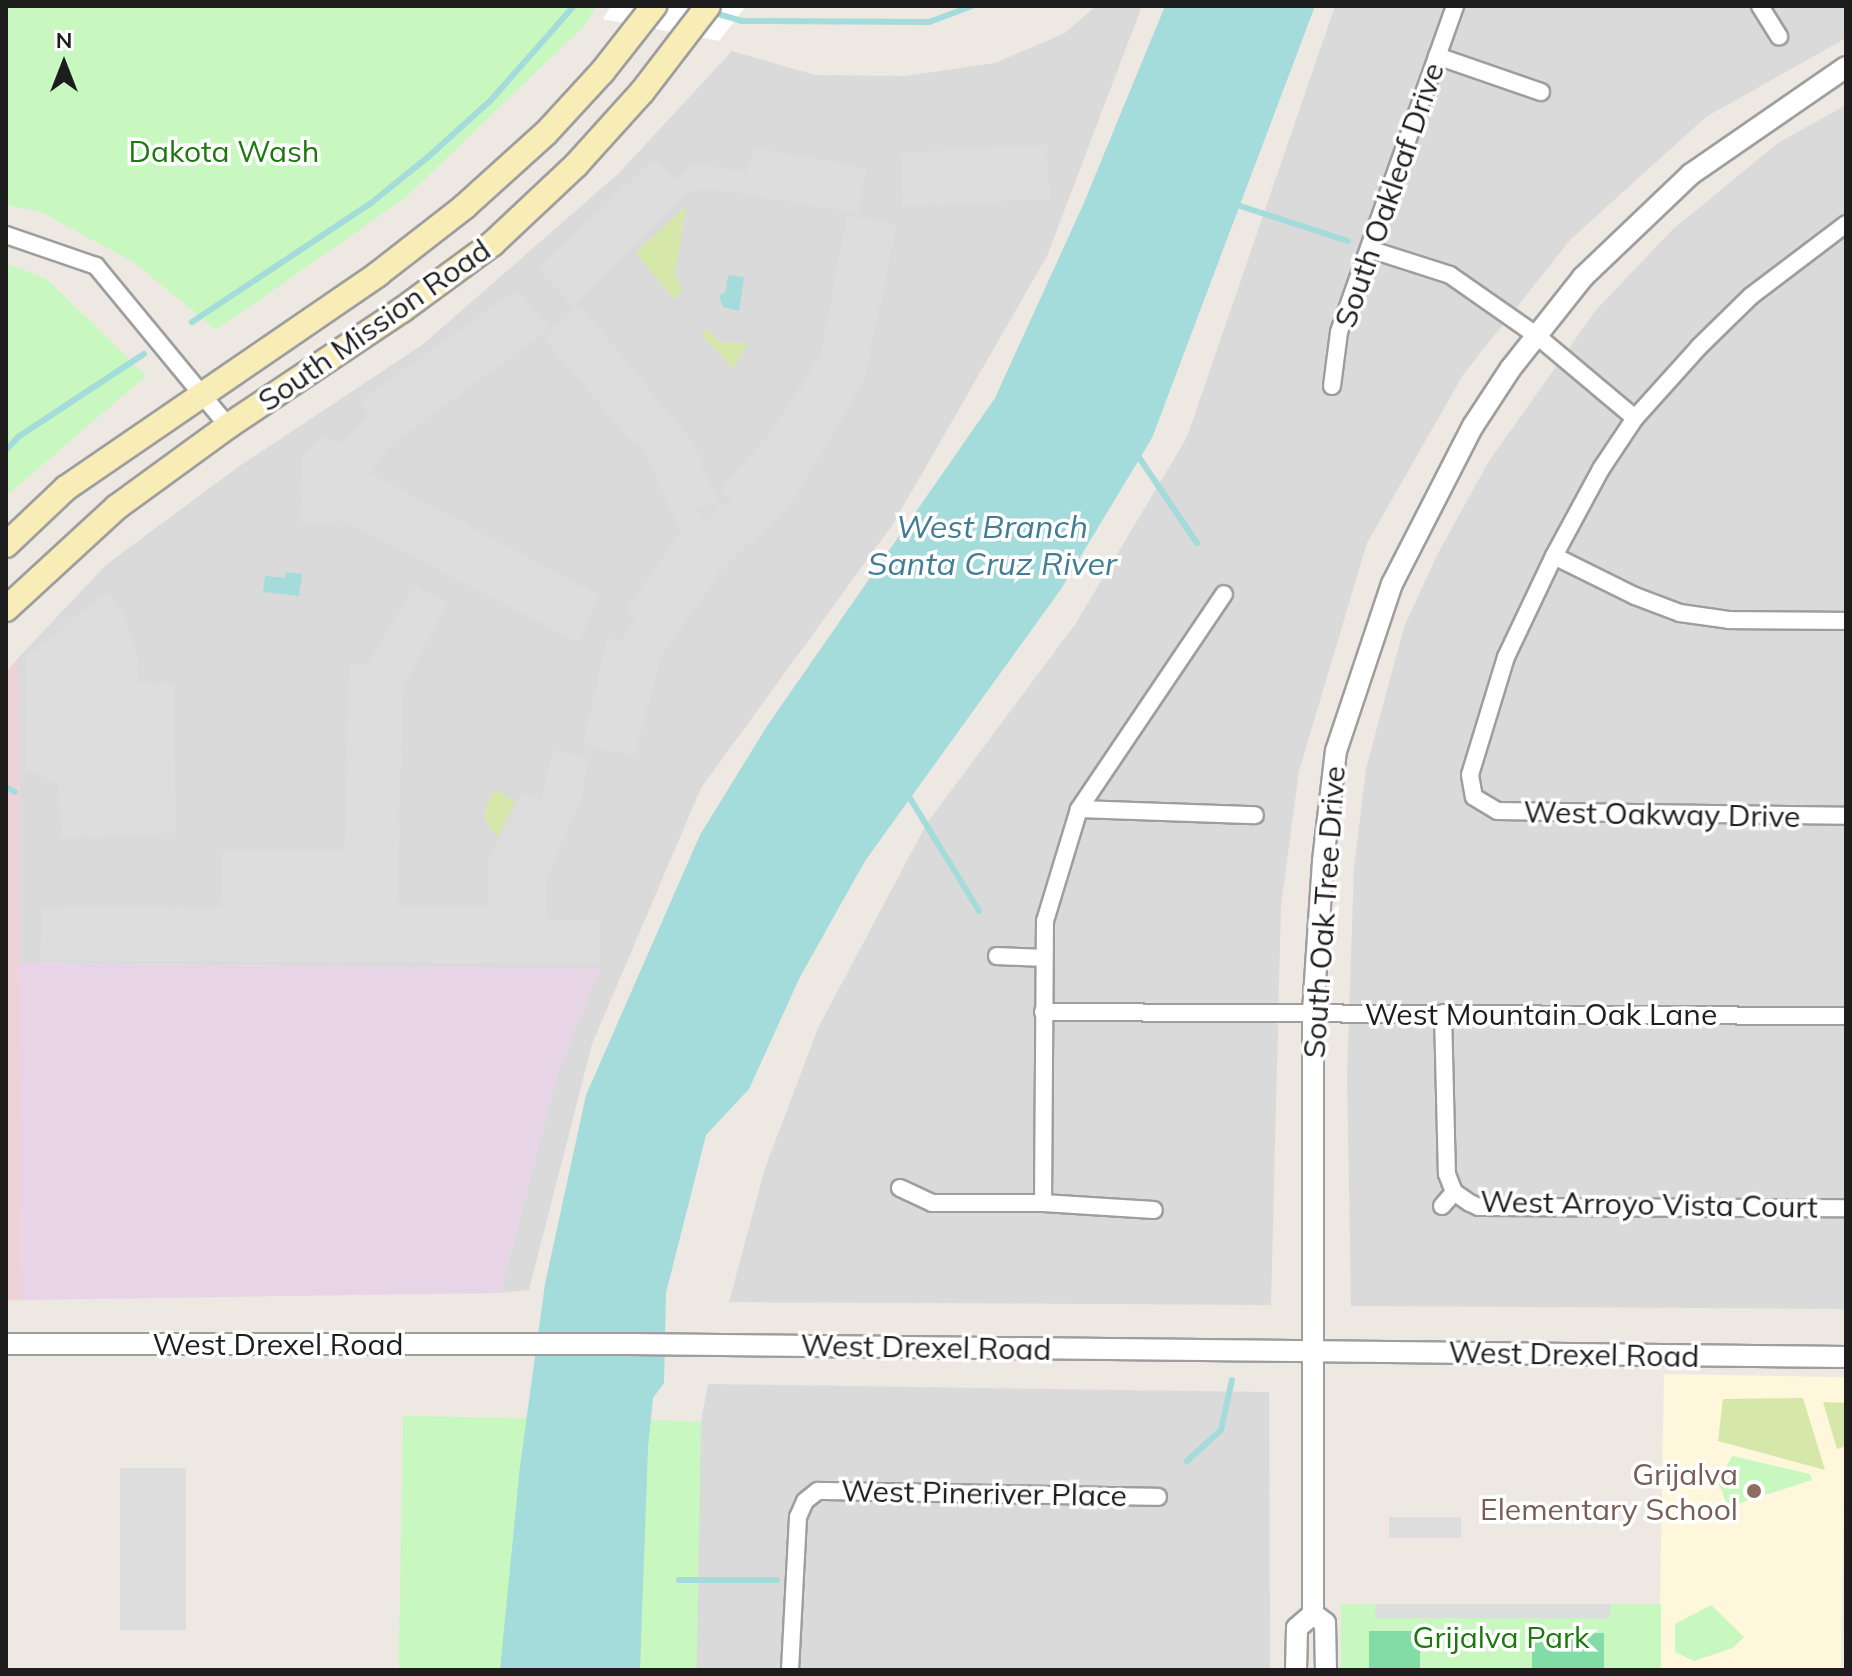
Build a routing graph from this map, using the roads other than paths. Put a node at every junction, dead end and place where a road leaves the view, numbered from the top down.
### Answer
1 (654, 6) edge
2 (708, 6) edge
3 (1455, 6) edge
4 (1760, 6) edge
5 (1779, 36) dead end
6 (1437, 56) junction
7 (1846, 67) edge
8 (1541, 92) dead end
9 (1846, 224) edge
10 (6, 235) edge
11 (1369, 249) junction
12 (1536, 335) junction
13 (1332, 386) dead end
14 (200, 393) junction
15 (1635, 418) junction
16 (228, 426) junction
17 (6, 545) edge
18 (1554, 556) junction
19 (1224, 594) dead end
20 (6, 609) edge
21 (1846, 621) edge
22 (1079, 809) junction
23 (1255, 815) dead end
24 (1846, 816) edge
25 (997, 956) dead end
26 (1044, 958) junction
27 (1043, 1012) junction
28 (1313, 1012) junction
29 (1443, 1013) junction
30 (1846, 1016) edge
31 (900, 1188) dead end
32 (1454, 1192) junction
33 (1043, 1203) junction
34 (1442, 1206) dead end
35 (1846, 1208) edge
36 (1154, 1210) dead end
37 (6, 1344) edge
38 (1314, 1352) junction
39 (1846, 1357) edge
40 (1158, 1497) dead end
41 (1313, 1614) junction
42 (790, 1670) edge
43 (1296, 1670) edge
44 (1326, 1670) edge

1 - 14 main road, South Mission Road
2 - 16 main road, South Mission Road
3 - 6 street, South Oakleaf Drive
4 - 5 street
6 - 8 street
6 - 11 street, South Oakleaf Drive
7 - 12 street, South Oak Tree Drive
9 - 15 street
10 - 14 street
11 - 12 street
11 - 13 street, South Oakleaf Drive
12 - 15 street
12 - 28 street, South Oak Tree Drive
14 - 16 street
14 - 17 main road, South Mission Road
15 - 18 street
16 - 20 main road, South Mission Road
18 - 21 street
18 - 24 street, West Oakway Drive
19 - 22 street
22 - 23 street
22 - 26 street
25 - 26 street
26 - 27 street
27 - 28 street, West Mountain Oak Lane
27 - 33 street
28 - 29 street, West Mountain Oak Lane
28 - 38 street, South Oak Tree Drive
29 - 30 street, West Mountain Oak Lane
29 - 32 street
31 - 33 street
32 - 34 street
32 - 35 street, West Arroyo Vista Court
33 - 36 street
37 - 38 street, West Drexel Road
38 - 39 street, West Drexel Road
38 - 41 street, South Oak Tree Drive
40 - 42 street, West Pineriver Place
41 - 43 street, South Oak Tree Drive
41 - 44 street, South Oak Tree Drive

